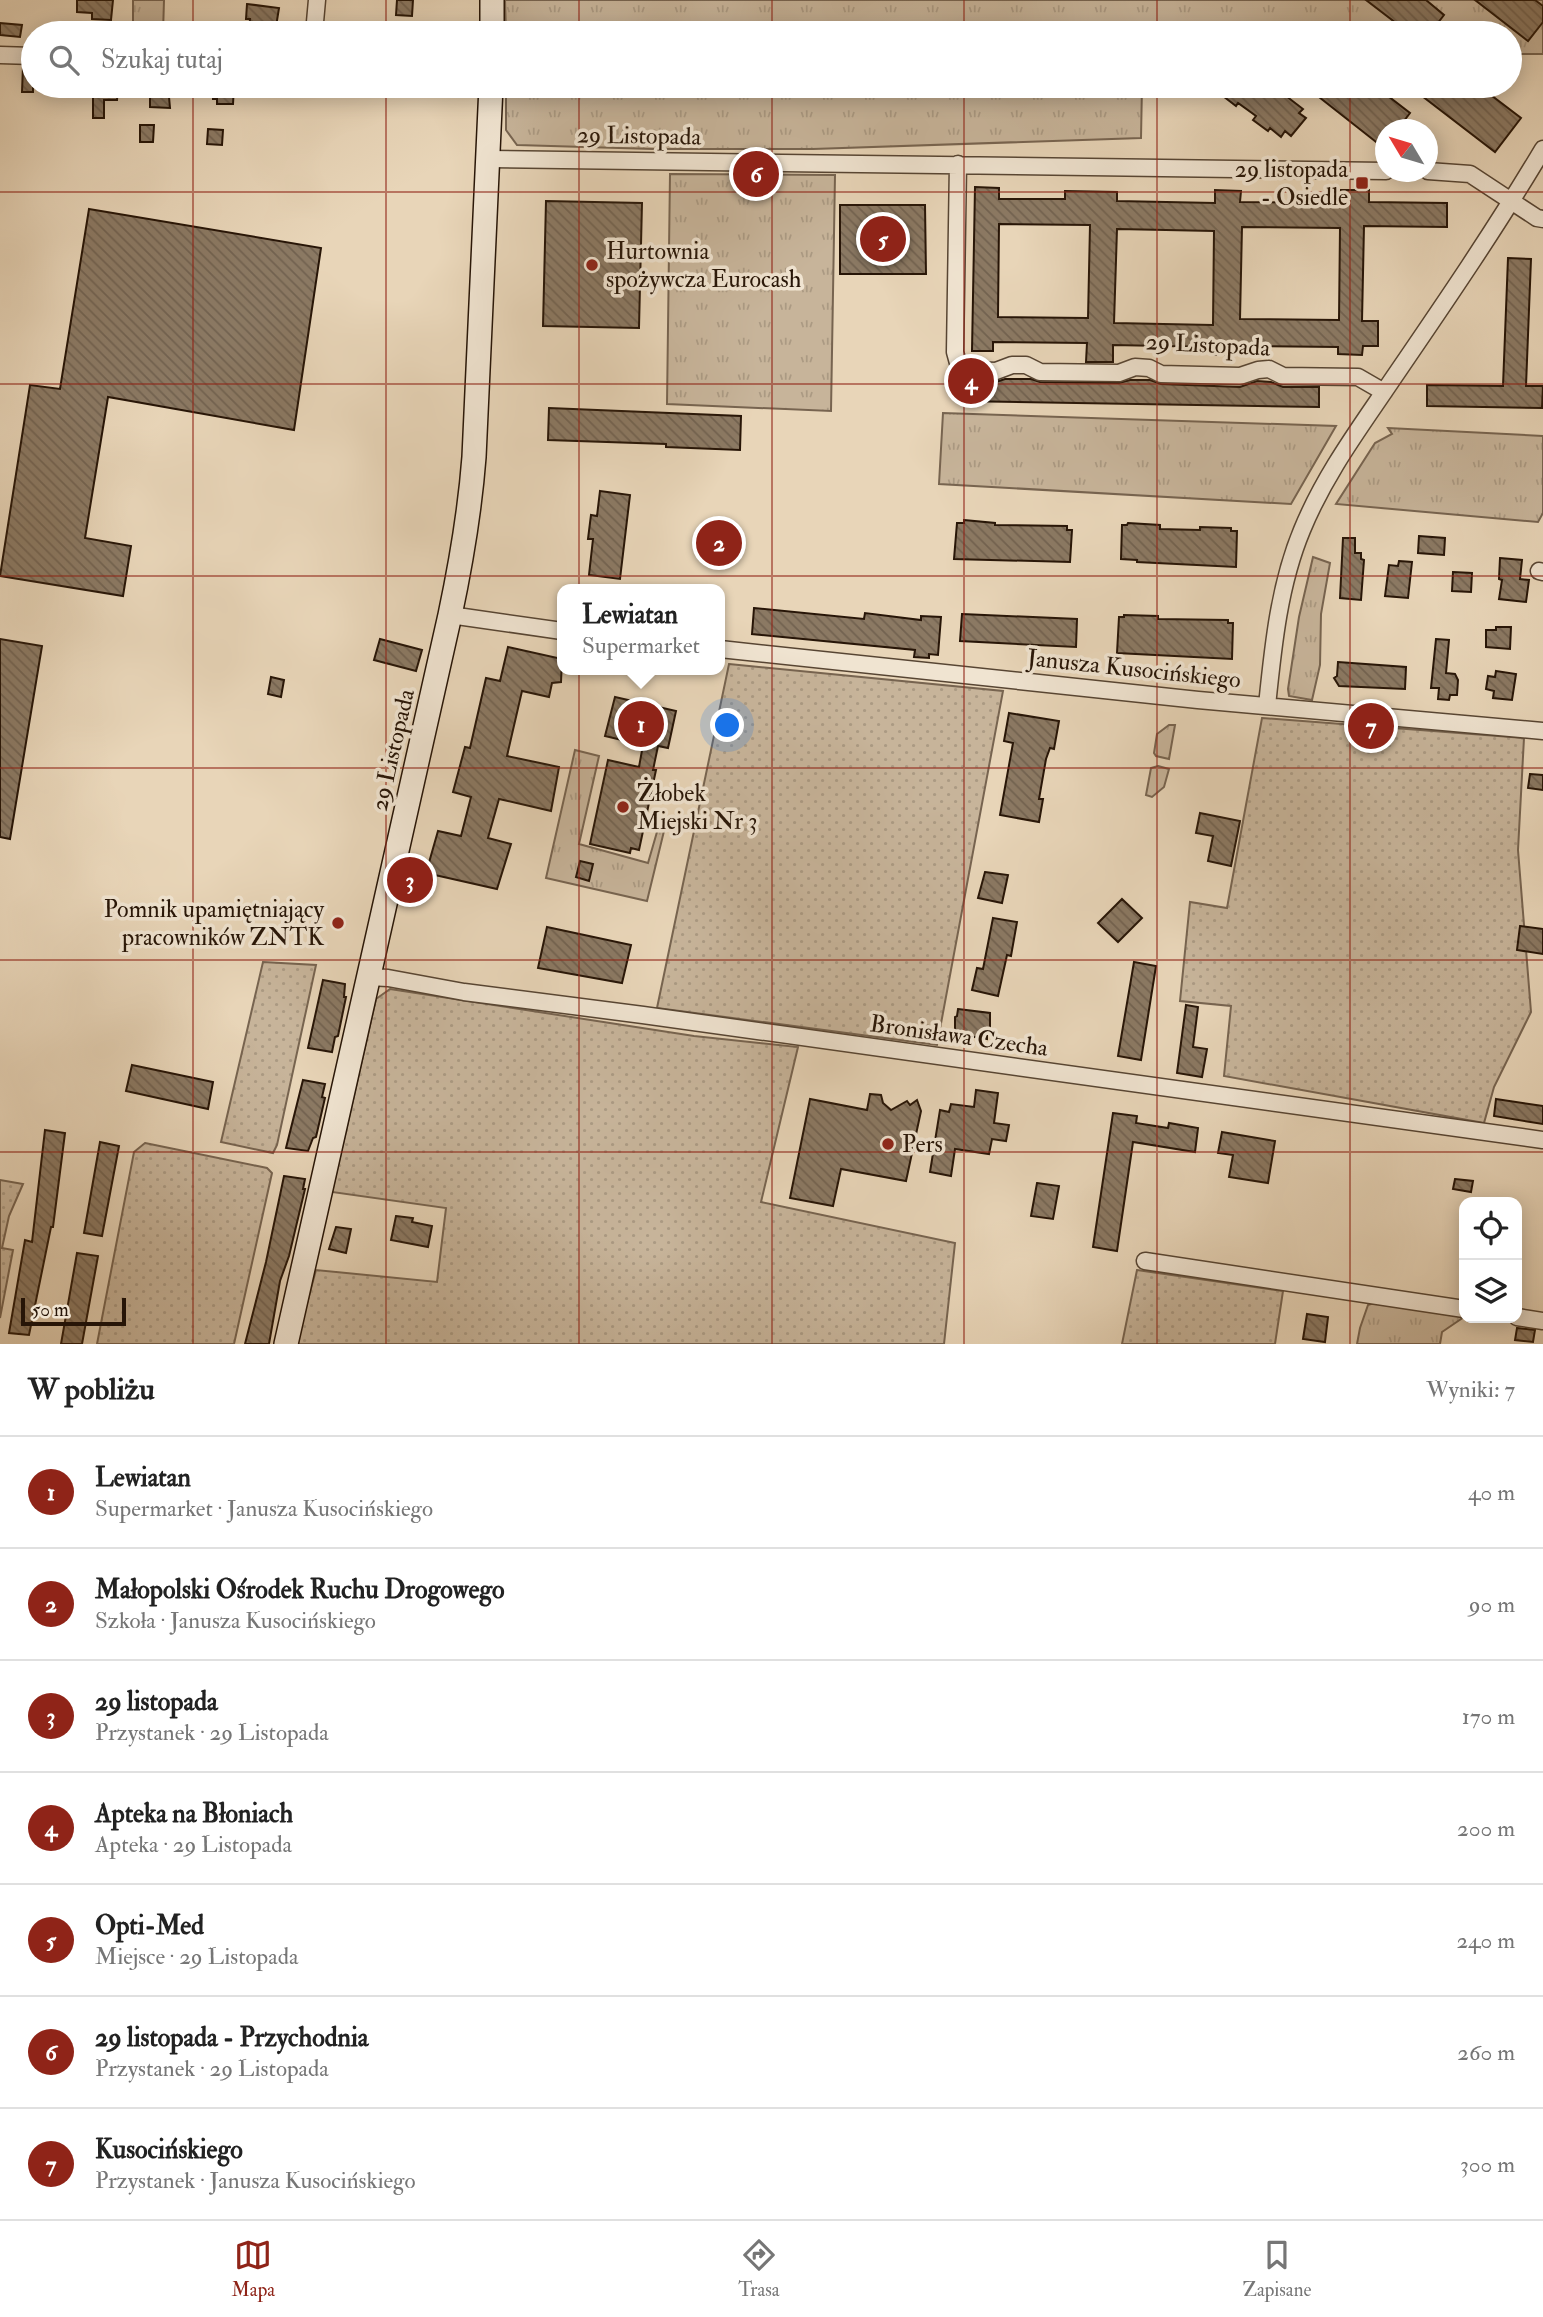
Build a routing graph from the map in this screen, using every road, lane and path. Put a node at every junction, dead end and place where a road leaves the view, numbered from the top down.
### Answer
1 (317, 0) edge
2 (492, 0) edge
3 (315, 21) edge
4 (492, 21) edge
5 (0, 55) edge
6 (21, 55) edge
7 (491, 98) edge
8 (1543, 149) edge
9 (488, 159) junction
10 (958, 164) junction
11 (1375, 171) edge
12 (1438, 173) edge
13 (1512, 201) junction
14 (1543, 219) edge
15 (1384, 393) junction
16 (450, 615) junction
17 (557, 630) edge
18 (725, 650) edge
19 (1267, 706) junction
20 (1543, 731) edge
21 (369, 977) junction
22 (1543, 1140) edge
23 (1145, 1261) dead end
24 (1459, 1308) edge
25 (1522, 1318) edge
26 (1543, 1321) edge
27 (286, 1344) edge

1 - 3 street
2 - 4 street
5 - 6 street
7 - 9 street, 29 Listopada
8 - 13 street
9 - 10 street, 29 Listopada
9 - 16 street, 29 Listopada
10 - 11 street, 29 Listopada
10 - 15 street, 29 Listopada
12 - 13 street
13 - 14 street
13 - 15 street
15 - 19 street
16 - 17 street
16 - 21 street, 29 Listopada
18 - 19 street, Janusza Kusocińskiego
19 - 20 street, Janusza Kusocińskiego
21 - 22 street, Bronisława Czecha
21 - 27 street, 29 Listopada
23 - 24 street
25 - 26 street

